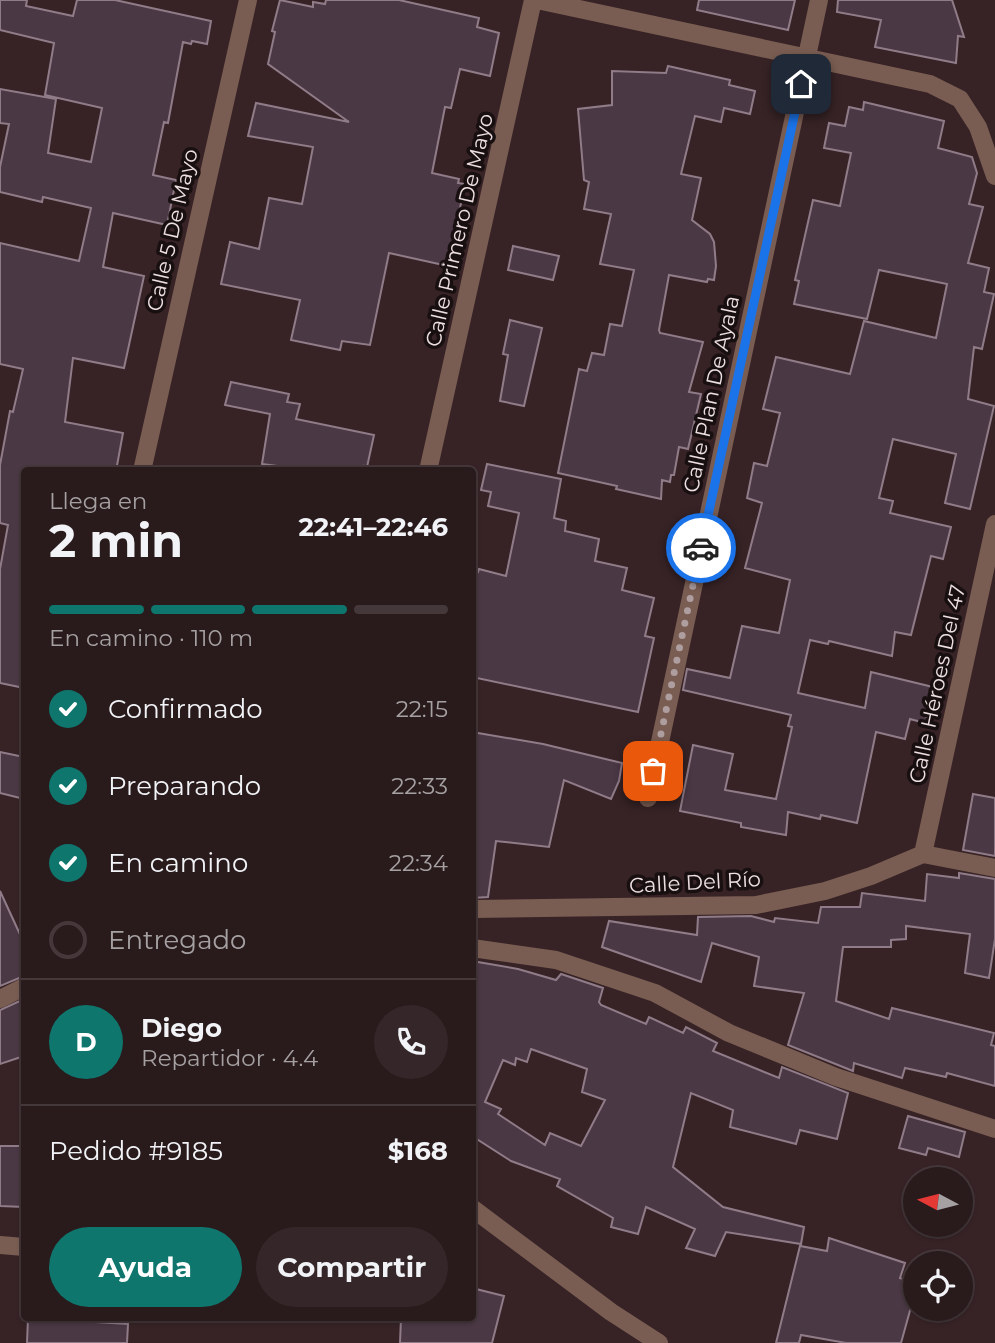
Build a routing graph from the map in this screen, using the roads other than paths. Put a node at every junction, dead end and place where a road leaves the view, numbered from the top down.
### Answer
1 (248, 0) edge
2 (535, 0) edge
3 (819, 0) edge
4 (807, 58) junction
5 (995, 176) edge
6 (143, 467) edge
7 (430, 467) edge
8 (995, 524) edge
9 (648, 798) dead end
10 (923, 854) junction
11 (995, 868) edge
12 (476, 909) edge
13 (476, 949) edge
14 (21, 988) edge
15 (0, 999) edge
16 (995, 1129) edge
17 (476, 1211) edge
18 (0, 1245) edge
19 (21, 1247) edge
20 (659, 1343) edge

1 - 6 street, Calle 5 De Mayo
2 - 4 street
2 - 7 street, Calle Primero De Mayo
3 - 4 street, Calle Plan De Ayala
4 - 5 street
4 - 9 street, Calle Plan De Ayala
8 - 10 street, Calle Héroes Del 47
10 - 11 street
10 - 12 street, Calle Del Río
13 - 16 street
14 - 15 street
17 - 20 street
18 - 19 street

